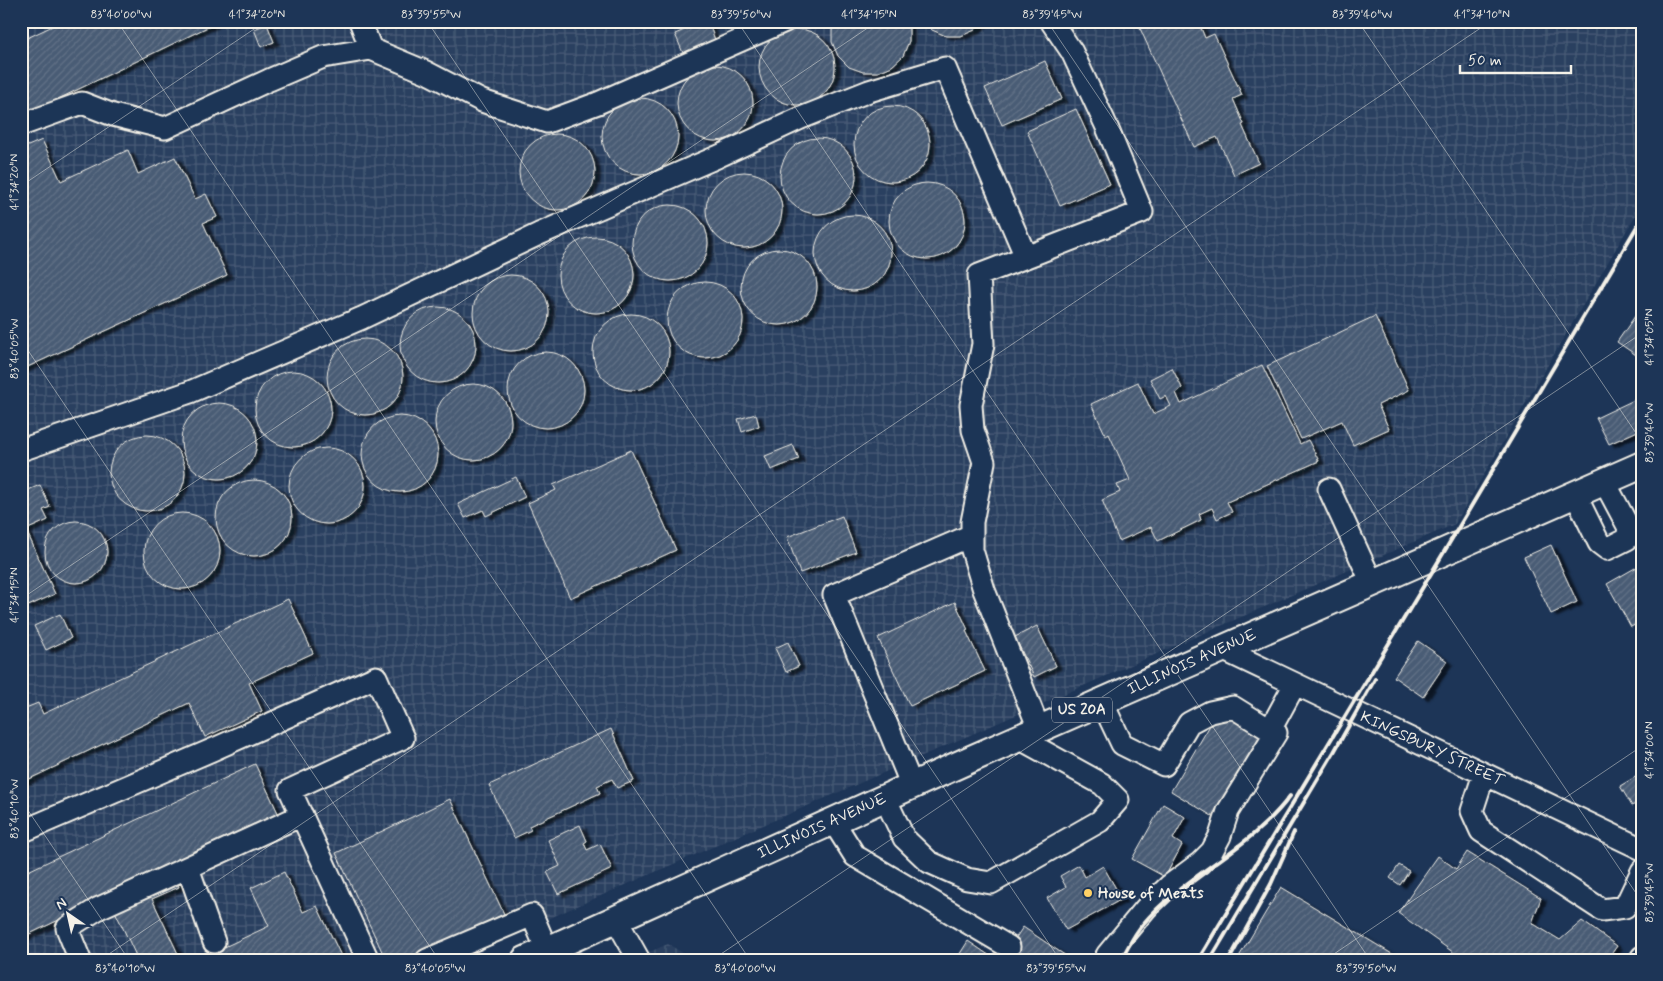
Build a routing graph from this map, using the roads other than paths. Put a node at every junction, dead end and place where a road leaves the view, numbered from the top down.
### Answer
1 (360, 21) edge
2 (785, 21) edge
3 (1051, 21) edge
4 (371, 49) junction
5 (21, 125) edge
6 (1026, 257) junction
7 (21, 450) edge
8 (1642, 465) edge
9 (1604, 481) junction
10 (1329, 488) dead end
11 (1575, 494) junction
12 (972, 535) junction
13 (1372, 583) junction
14 (1222, 649) junction
15 (1295, 684) junction
16 (1102, 702) junction
17 (1270, 730) junction
18 (1029, 734) junction
19 (1484, 774) junction
20 (912, 786) junction
21 (884, 798) junction
22 (302, 815) junction
23 (833, 821) junction
24 (21, 832) edge
25 (1642, 849) edge
26 (188, 868) junction
27 (1642, 871) edge
28 (616, 919) junction
29 (214, 942) dead end
30 (1009, 947) dead end
31 (536, 955) edge
32 (1107, 955) dead end
33 (80, 960) edge
34 (368, 960) edge
35 (427, 960) edge
36 (639, 960) edge

1 - 4 street
2 - 4 street
3 - 6 street
4 - 5 street
6 - 7 street
6 - 12 street
8 - 9 main road, ILLINOIS AVENUE / US 20A
9 - 11 main road, ILLINOIS AVENUE / US 20A
9 - 11 street
10 - 13 street
11 - 13 main road, ILLINOIS AVENUE / US 20A
12 - 18 street
12 - 20 street
13 - 14 main road, ILLINOIS AVENUE / US 20A
14 - 15 street, KINGSBURY STREET
14 - 16 main road, ILLINOIS AVENUE / US 20A
15 - 17 street
15 - 19 street, KINGSBURY STREET
16 - 17 street
16 - 18 main road, ILLINOIS AVENUE / US 20A
17 - 32 street
18 - 20 main road, ILLINOIS AVENUE / US 20A
18 - 21 street
19 - 25 street, KINGSBURY STREET
19 - 27 street
20 - 21 main road, ILLINOIS AVENUE / US 20A
21 - 23 main road, ILLINOIS AVENUE / US 20A
22 - 24 street
22 - 26 street
22 - 34 street
23 - 28 main road, ILLINOIS AVENUE / US 20A
23 - 30 street
26 - 29 street
26 - 33 street
28 - 31 main road, ILLINOIS AVENUE / US 20A
28 - 36 street
31 - 35 street

